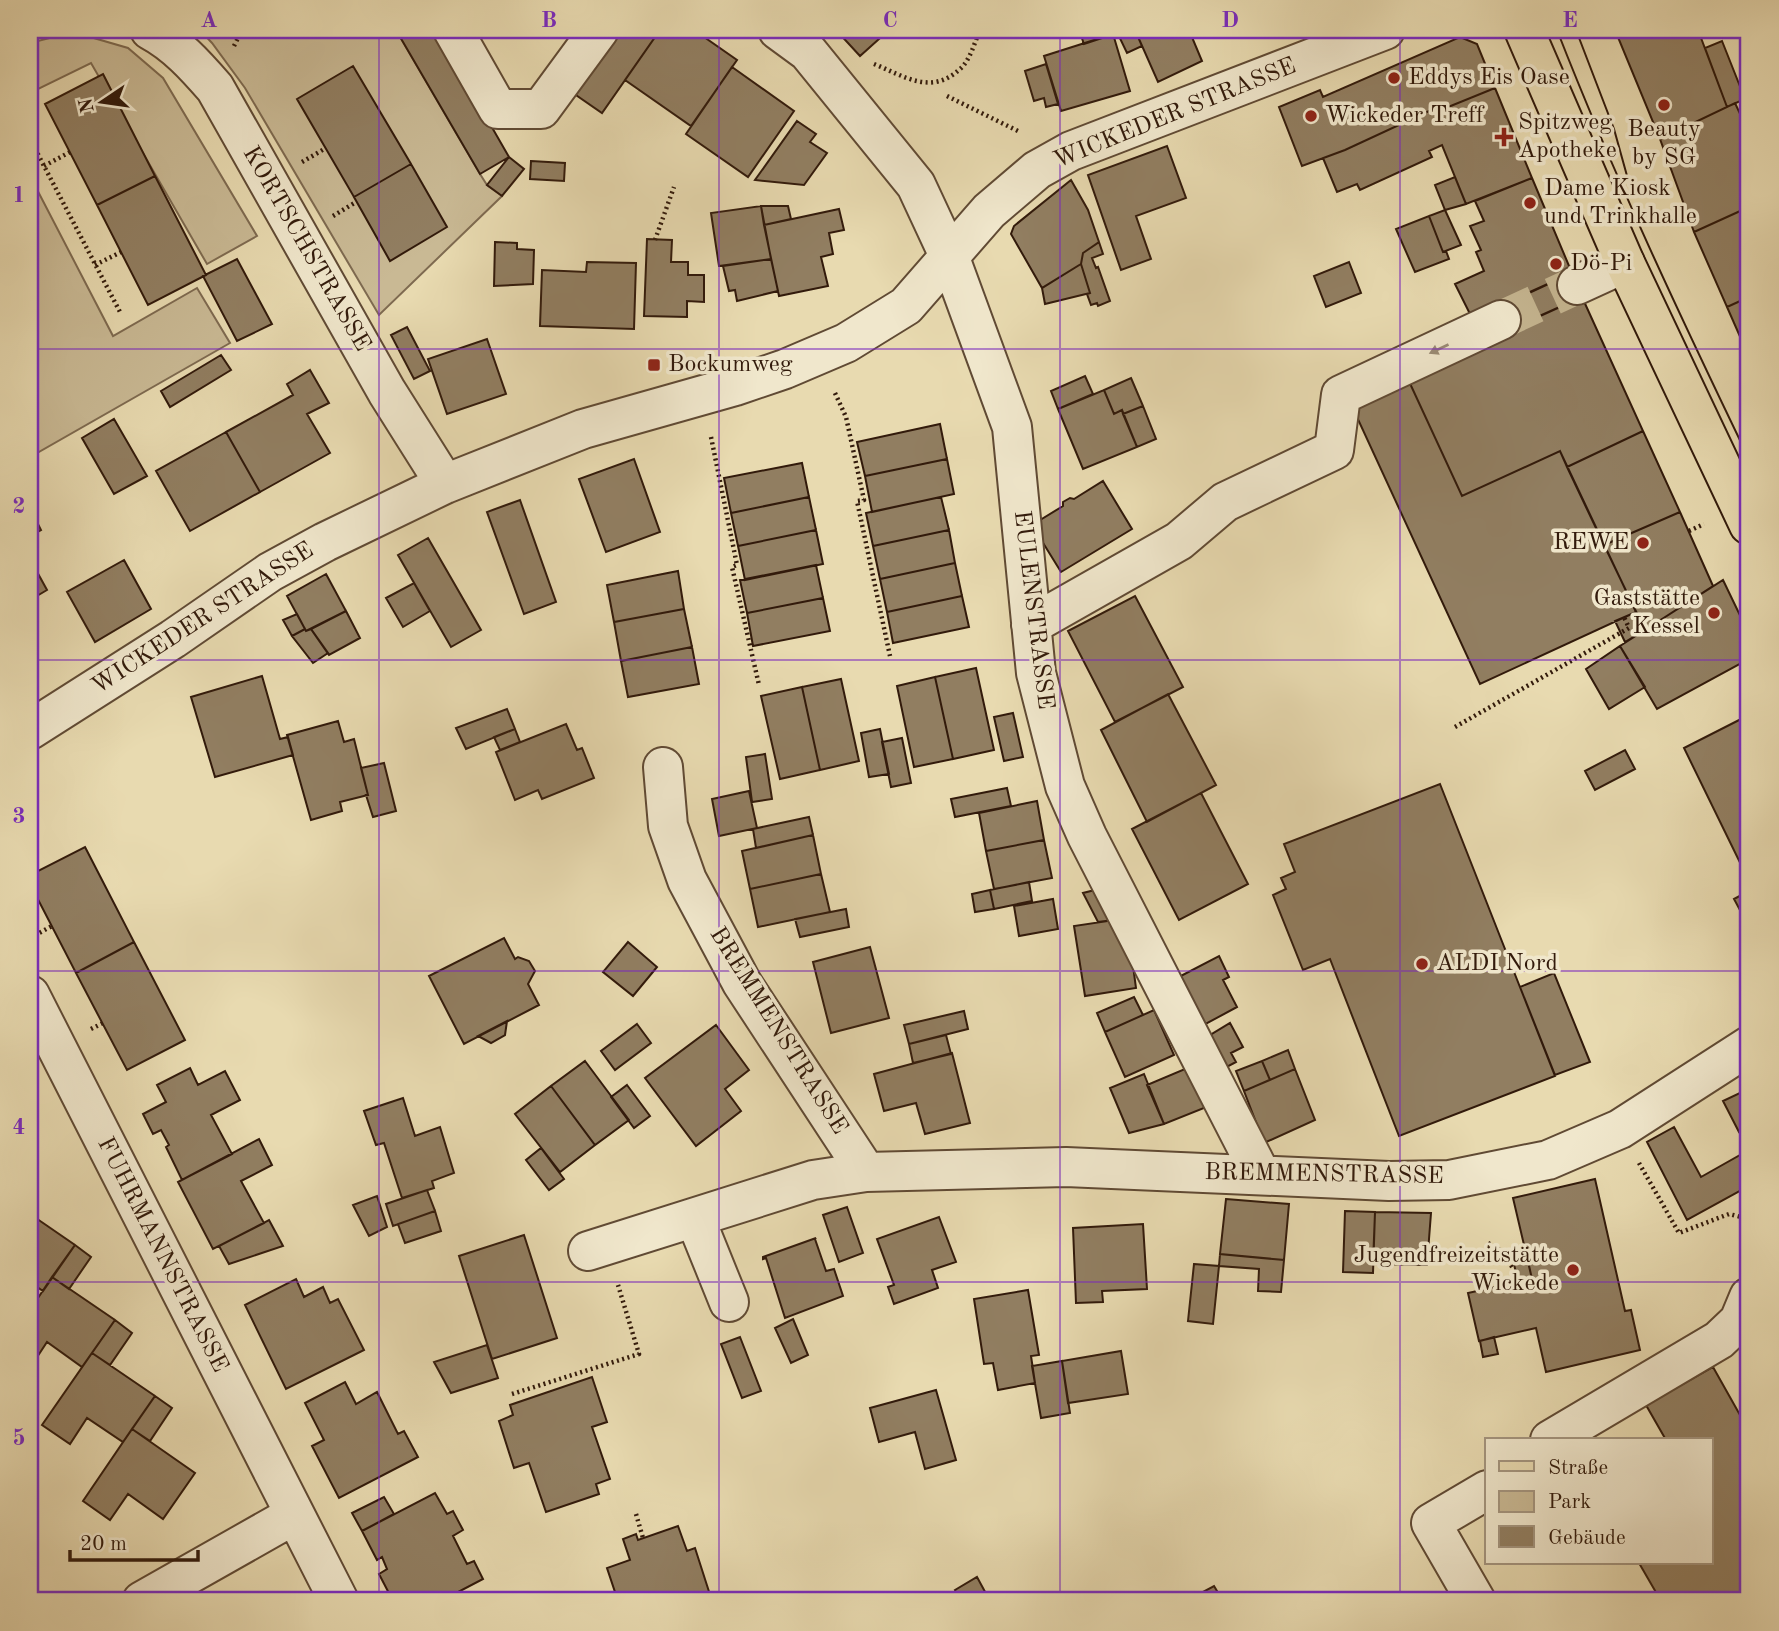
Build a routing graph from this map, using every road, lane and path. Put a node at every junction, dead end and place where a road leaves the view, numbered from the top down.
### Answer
1 (150, 30) edge
2 (453, 30) edge
3 (599, 30) edge
4 (778, 30) edge
5 (980, 30) edge
6 (1385, 30) edge
7 (1524, 30) edge
8 (863, 59) dead end
9 (947, 96) dead end
10 (1024, 133) dead end
11 (30, 139) edge
12 (326, 148) dead end
13 (70, 152) dead end
14 (44, 166) junction
15 (295, 167) dead end
16 (674, 187) dead end
17 (356, 202) dead end
18 (326, 220) dead end
19 (655, 240) dead end
20 (121, 252) dead end
21 (950, 258) junction
22 (1625, 263) junction
23 (95, 265) junction
24 (1577, 285) tunnel mouth
25 (120, 313) dead end
26 (1501, 320) tunnel mouth
27 (834, 391) dead end
28 (711, 437) dead end
29 (445, 484) junction
30 (1704, 523) dead end
31 (1749, 525) edge
32 (1689, 531) dead end
33 (1624, 617) dead end
34 (1031, 625) junction
35 (890, 656) dead end
36 (759, 685) dead end
37 (1455, 727) dead end
38 (30, 730) edge
39 (663, 767) dead end
40 (52, 926) dead end
41 (30, 938) edge
42 (30, 995) edge
43 (1749, 1046) edge
44 (1620, 1129) junction
45 (866, 1172) junction
46 (1261, 1175) junction
47 (695, 1218) junction
48 (1749, 1219) edge
49 (1488, 1243) dead end
50 (597, 1248) joint
51 (1516, 1273) dead end
52 (1749, 1297) edge
53 (729, 1302) dead end
54 (512, 1394) dead end
55 (1553, 1438) edge
56 (1485, 1491) edge
57 (636, 1514) dead end
58 (294, 1515) junction
59 (643, 1538) dead end
60 (142, 1601) edge
61 (339, 1601) edge
62 (1476, 1601) edge

1 - 29 street, KORTSCHSTRASSE
2 - 3 street
4 - 21 street, EULENSTRASSE
5 - 8 path
6 - 21 street, WICKEDER STRASSE
7 - 22 main road
9 - 10 path
11 - 14 path
12 - 15 path
13 - 14 path
14 - 23 path
16 - 19 path
17 - 18 path
20 - 23 path
21 - 29 street, WICKEDER STRASSE
21 - 34 street, EULENSTRASSE
22 - 24 street
22 - 31 main road
23 - 25 path
26 -> 34 street
27 - 35 path
28 - 36 path
29 - 38 street, WICKEDER STRASSE
30 - 32 path
33 - 37 path
34 - 46 street, EULENSTRASSE
39 - 45 street, BREMMENSTRASSE
40 - 41 path
42 - 58 street, FUHRMANNSTRASSE
43 - 44 street, BREMMENSTRASSE
44 - 46 street, BREMMENSTRASSE
44 - 48 path
45 - 46 street, BREMMENSTRASSE
45 - 47 street, BREMMENSTRASSE
47 - 50 street, BREMMENSTRASSE
47 - 53 street
49 - 51 path
50 - 54 path
52 - 55 street
56 - 62 street
57 - 59 path
58 - 60 street
58 - 61 street, FUHRMANNSTRASSE

